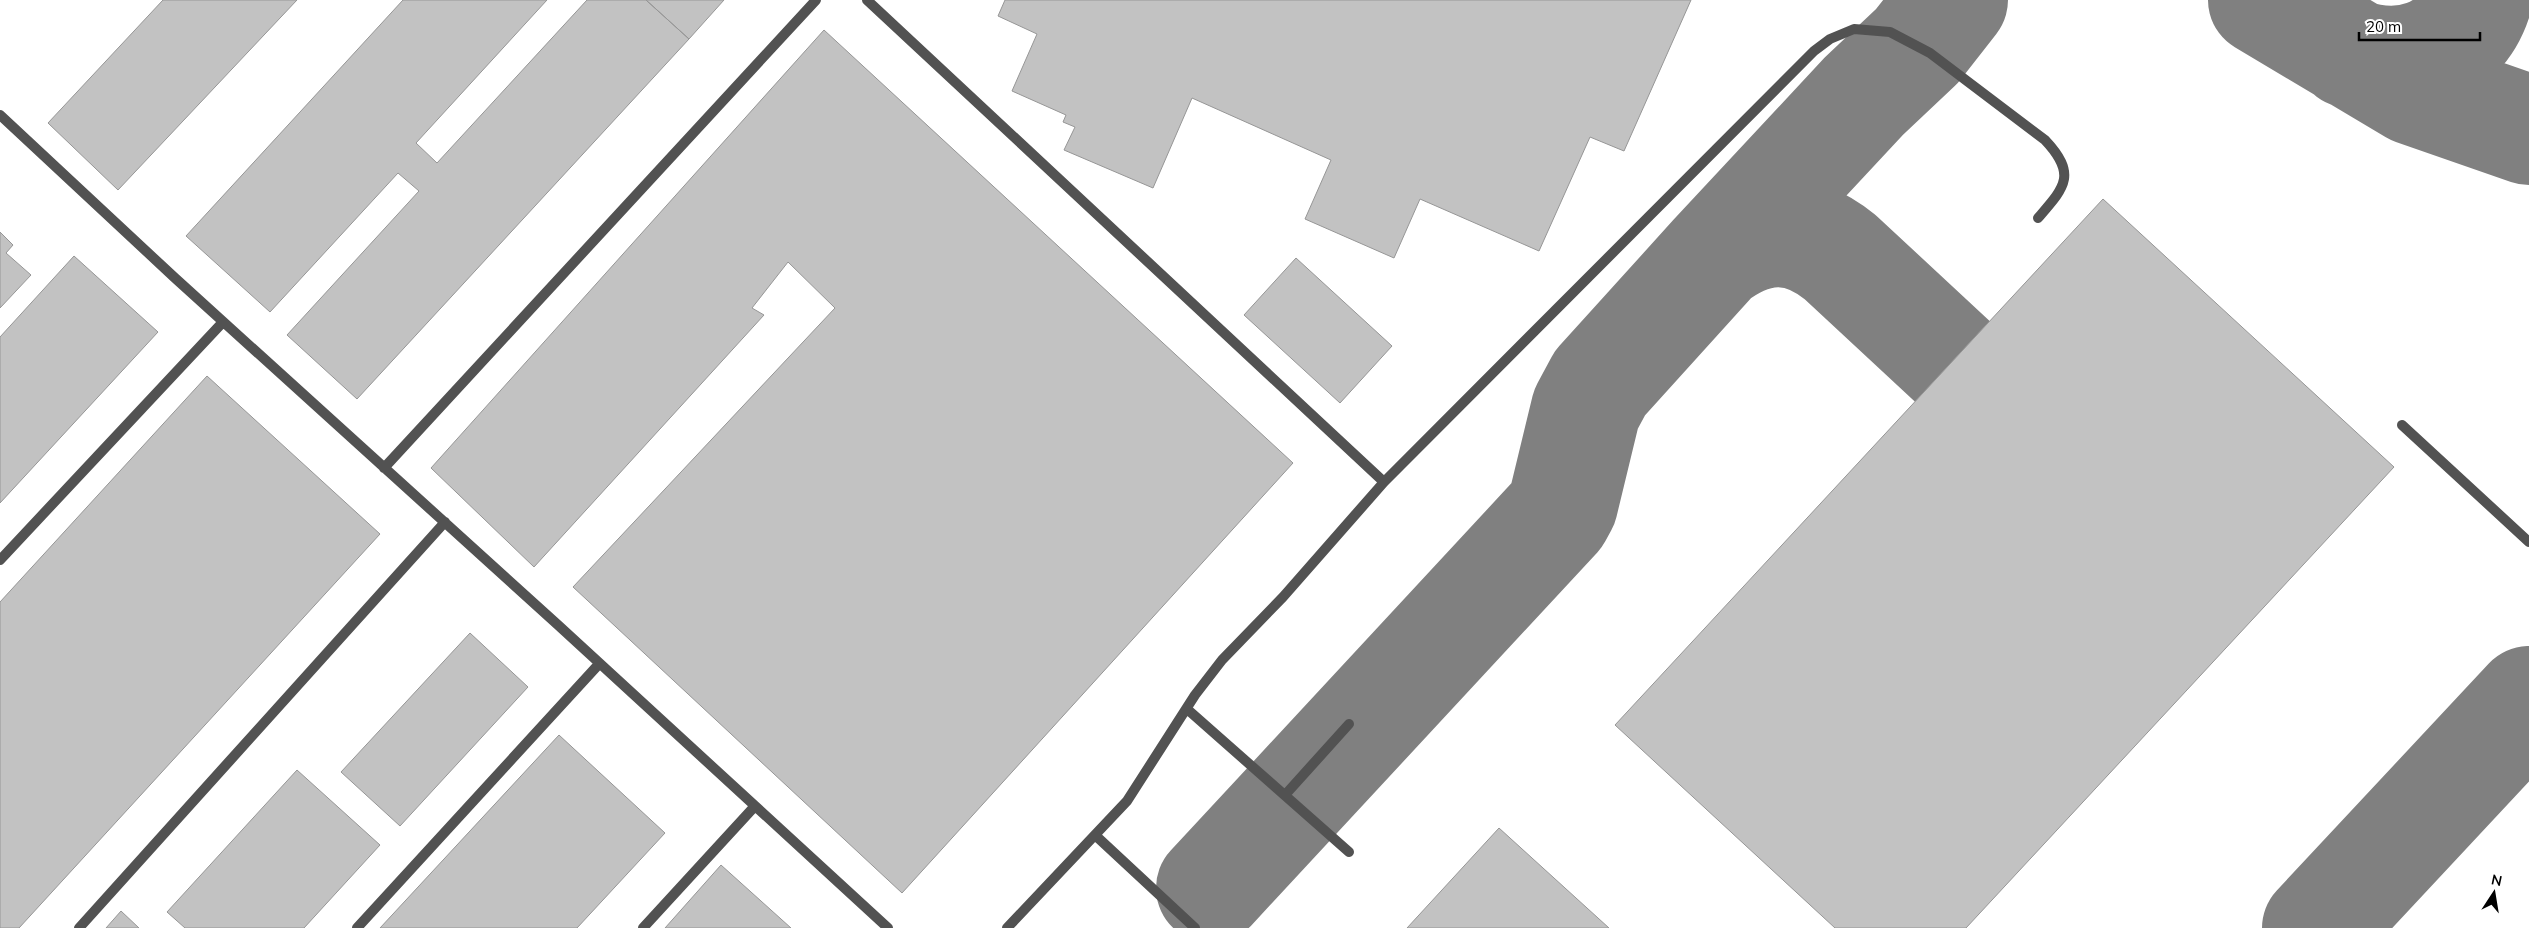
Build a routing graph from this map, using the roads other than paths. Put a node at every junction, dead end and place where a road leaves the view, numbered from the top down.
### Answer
1 (816, 0) edge
2 (867, 0) edge
3 (0, 114) edge
4 (2038, 218) dead end
5 (223, 322) junction
6 (2402, 425) dead end
7 (384, 468) junction
8 (1384, 482) junction
9 (445, 522) junction
10 (2529, 542) edge
11 (0, 560) edge
12 (598, 664) junction
13 (1187, 709) junction
14 (1349, 724) dead end
15 (1285, 795) junction
16 (755, 806) junction
17 (1095, 835) junction
18 (1349, 852) dead end
19 (79, 928) edge
20 (357, 928) edge
21 (643, 928) edge
22 (888, 928) edge
23 (1006, 928) edge
24 (1195, 928) edge

1 - 7 lane
2 - 8 lane
3 - 5 lane
4 - 8 lane
5 - 7 lane
5 - 11 lane
6 - 10 lane
7 - 9 lane
8 - 13 lane
9 - 12 lane
9 - 19 lane
12 - 16 lane
12 - 20 lane
13 - 15 lane
13 - 17 lane
14 - 15 lane
15 - 18 lane
16 - 21 lane
16 - 22 lane
17 - 23 lane
17 - 24 lane

